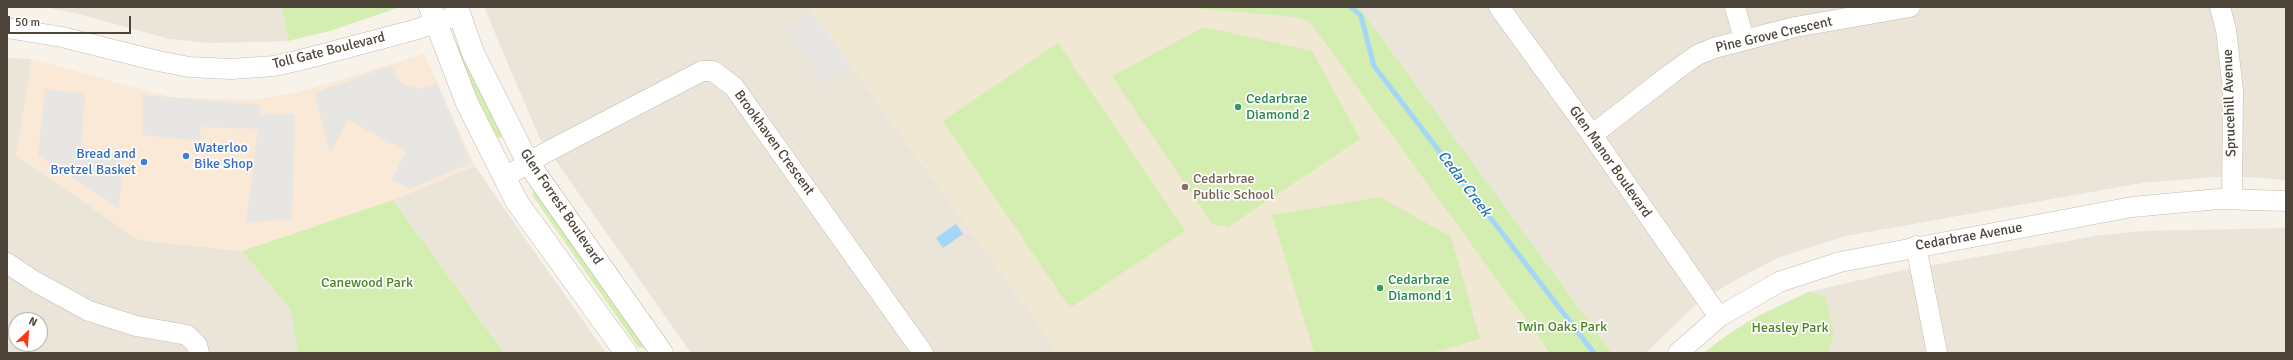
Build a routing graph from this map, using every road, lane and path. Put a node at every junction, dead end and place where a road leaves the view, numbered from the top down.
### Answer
1 (1499, 7) edge
2 (1735, 7) edge
3 (1910, 7) edge
4 (2220, 7) edge
5 (458, 11) edge
6 (433, 15) edge
7 (7, 28) edge
8 (1744, 39) junction
9 (1592, 135) junction
10 (528, 163) junction
11 (504, 177) junction
12 (2232, 199) junction
13 (2286, 201) edge
14 (1916, 246) junction
15 (7, 263) edge
16 (1720, 317) junction
17 (199, 353) edge
18 (626, 353) edge
19 (662, 353) edge
20 (923, 353) edge
21 (1678, 353) edge
22 (1937, 353) edge

1 - 9 street, Glen Manor Boulevard
2 - 8 street
3 - 8 street, Pine Grove Crescent
4 - 12 street, Sprucehill Avenue
5 - 6 street, Toll Gate Boulevard
5 - 10 street, Glen Forrest Boulevard
6 - 7 street, Toll Gate Boulevard
6 - 11 street, Glen Forrest Boulevard
8 - 9 street, Pine Grove Crescent
9 - 16 street, Glen Manor Boulevard
10 - 11 street, Brookhaven Crescent
10 - 19 street, Glen Forrest Boulevard
10 - 20 street, Brookhaven Crescent
11 - 18 street, Glen Forrest Boulevard
12 - 13 street, Cedarbrae Avenue
12 - 14 street, Cedarbrae Avenue
14 - 16 street, Cedarbrae Avenue
14 - 22 street
15 - 17 street
16 - 21 street, Cedarbrae Avenue

